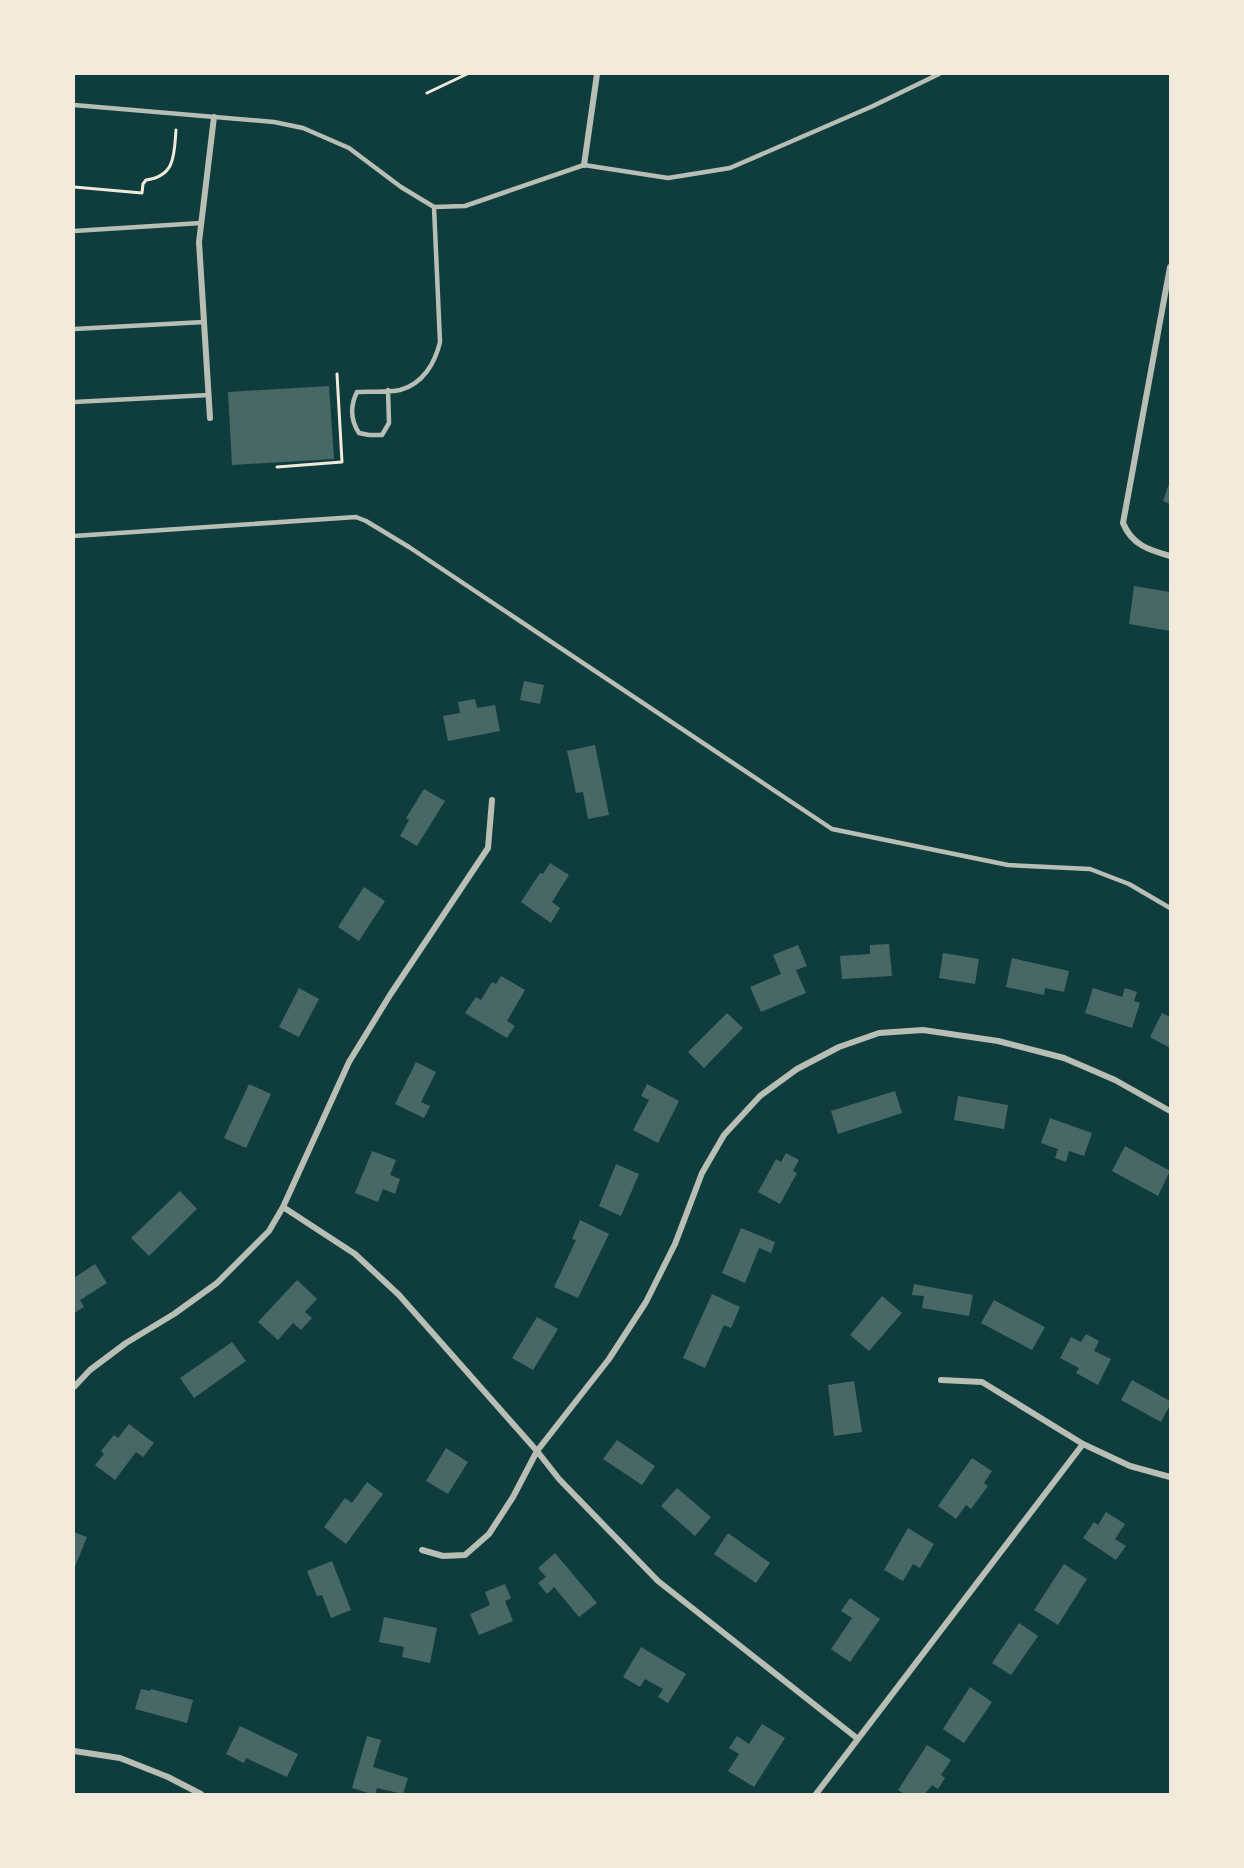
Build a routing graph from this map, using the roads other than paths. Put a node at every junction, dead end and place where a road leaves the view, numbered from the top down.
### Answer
1 (597, 74) edge
2 (939, 74) edge
3 (74, 105) edge
4 (214, 117) junction
5 (584, 165) junction
6 (434, 207) junction
7 (201, 223) junction
8 (74, 231) edge
9 (1170, 267) edge
10 (1162, 304) junction
11 (1170, 307) edge
12 (204, 322) junction
13 (74, 329) edge
14 (388, 390) junction
15 (209, 395) junction
16 (74, 402) edge
17 (210, 418) dead end
18 (74, 536) edge
19 (1170, 556) edge
20 (492, 800) dead end
21 (1170, 908) edge
22 (1170, 1111) edge
23 (284, 1207) junction
24 (941, 1380) dead end
25 (74, 1387) edge
26 (1083, 1444) junction
27 (537, 1451) junction
28 (1170, 1477) edge
29 (422, 1550) dead end
30 (858, 1739) junction
31 (74, 1751) edge
32 (201, 1794) edge
33 (816, 1794) edge

1 - 5 street
2 - 5 lane
3 - 4 lane
4 - 6 lane
4 - 7 street
5 - 6 lane
6 - 14 lane
7 - 8 lane
7 - 12 street
9 - 10 street
10 - 11 street
10 - 19 street
12 - 13 lane
12 - 15 street
14 - 14 lane
15 - 16 lane
15 - 17 street
18 - 21 lane
20 - 23 street
22 - 27 street
23 - 25 street
23 - 27 street
24 - 26 street
26 - 28 street
26 - 30 street
27 - 29 street
27 - 30 street
30 - 33 street
31 - 32 street

